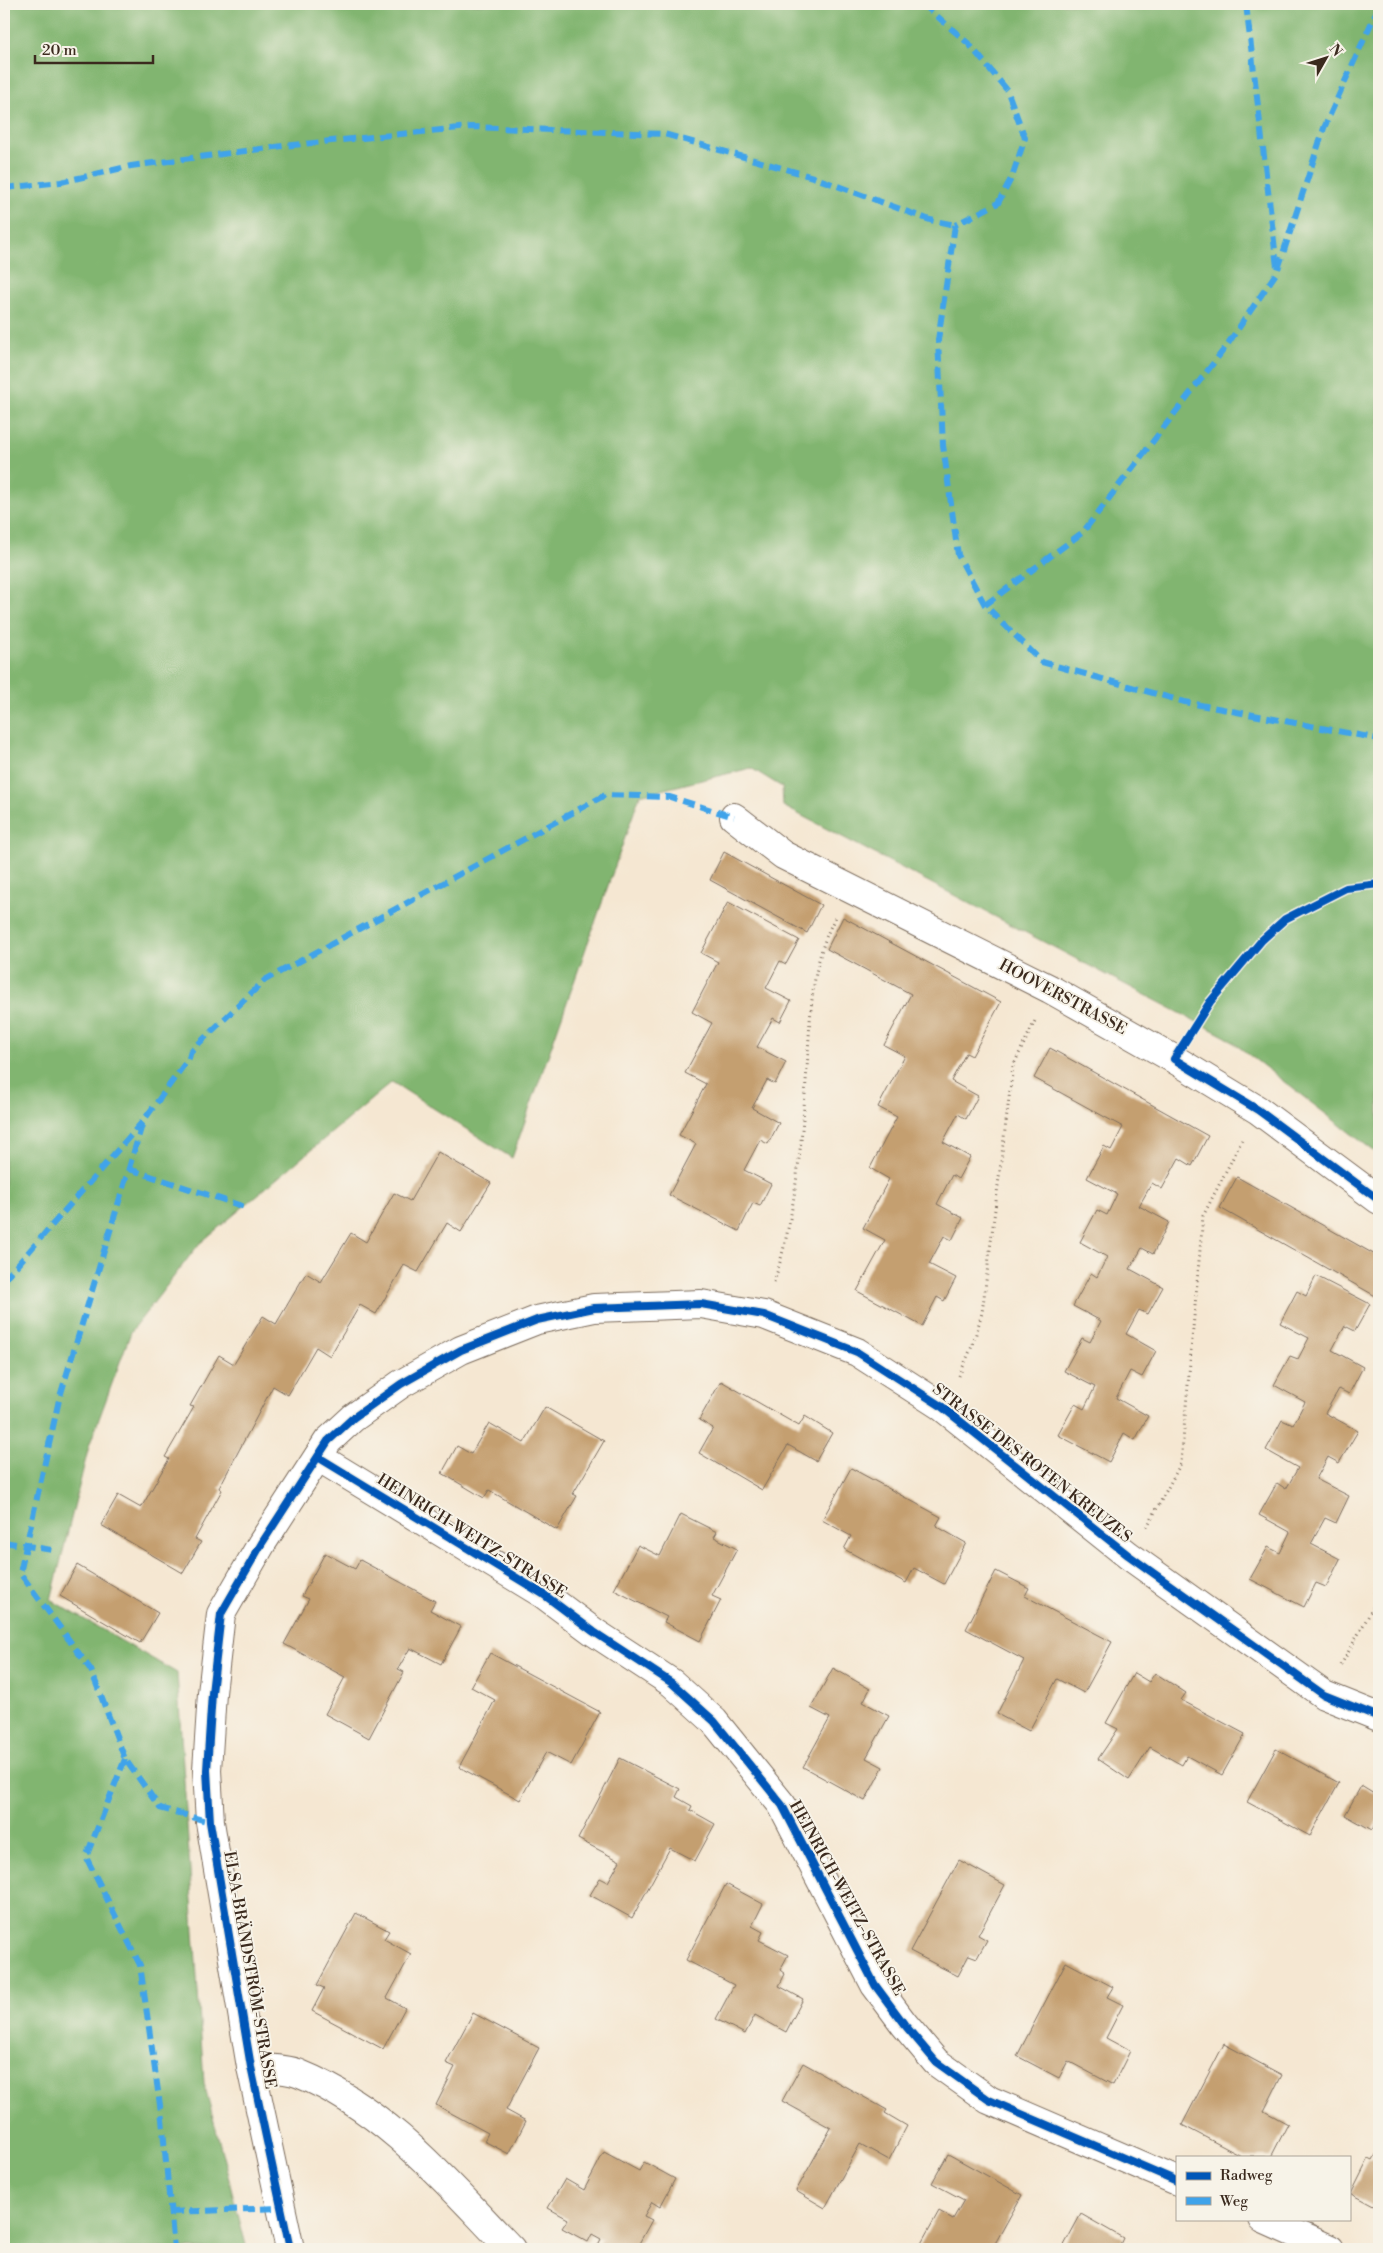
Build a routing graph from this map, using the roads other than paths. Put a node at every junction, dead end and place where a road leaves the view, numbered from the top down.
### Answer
1 (734, 816) dead end
2 (1379, 1200) edge
3 (318, 1456) junction
4 (212, 1693) joint
5 (1379, 1718) edge
6 (251, 2067) junction
7 (1176, 2180) edge
8 (1265, 2220) edge
9 (290, 2249) edge
10 (511, 2249) edge
11 (1330, 2249) edge

1 - 2 street, HOOVERSTRASSE
3 - 4 street, STRASSE DES ROTEN KREUZES
3 - 5 street, STRASSE DES ROTEN KREUZES
3 - 7 street, HEINRICH-WEITZ-STRASSE
4 - 6 street, ELSA-BRÄNDSTRÖM-STRASSE
6 - 9 street, ELSA-BRÄNDSTRÖM-STRASSE
6 - 10 street
8 - 11 street

